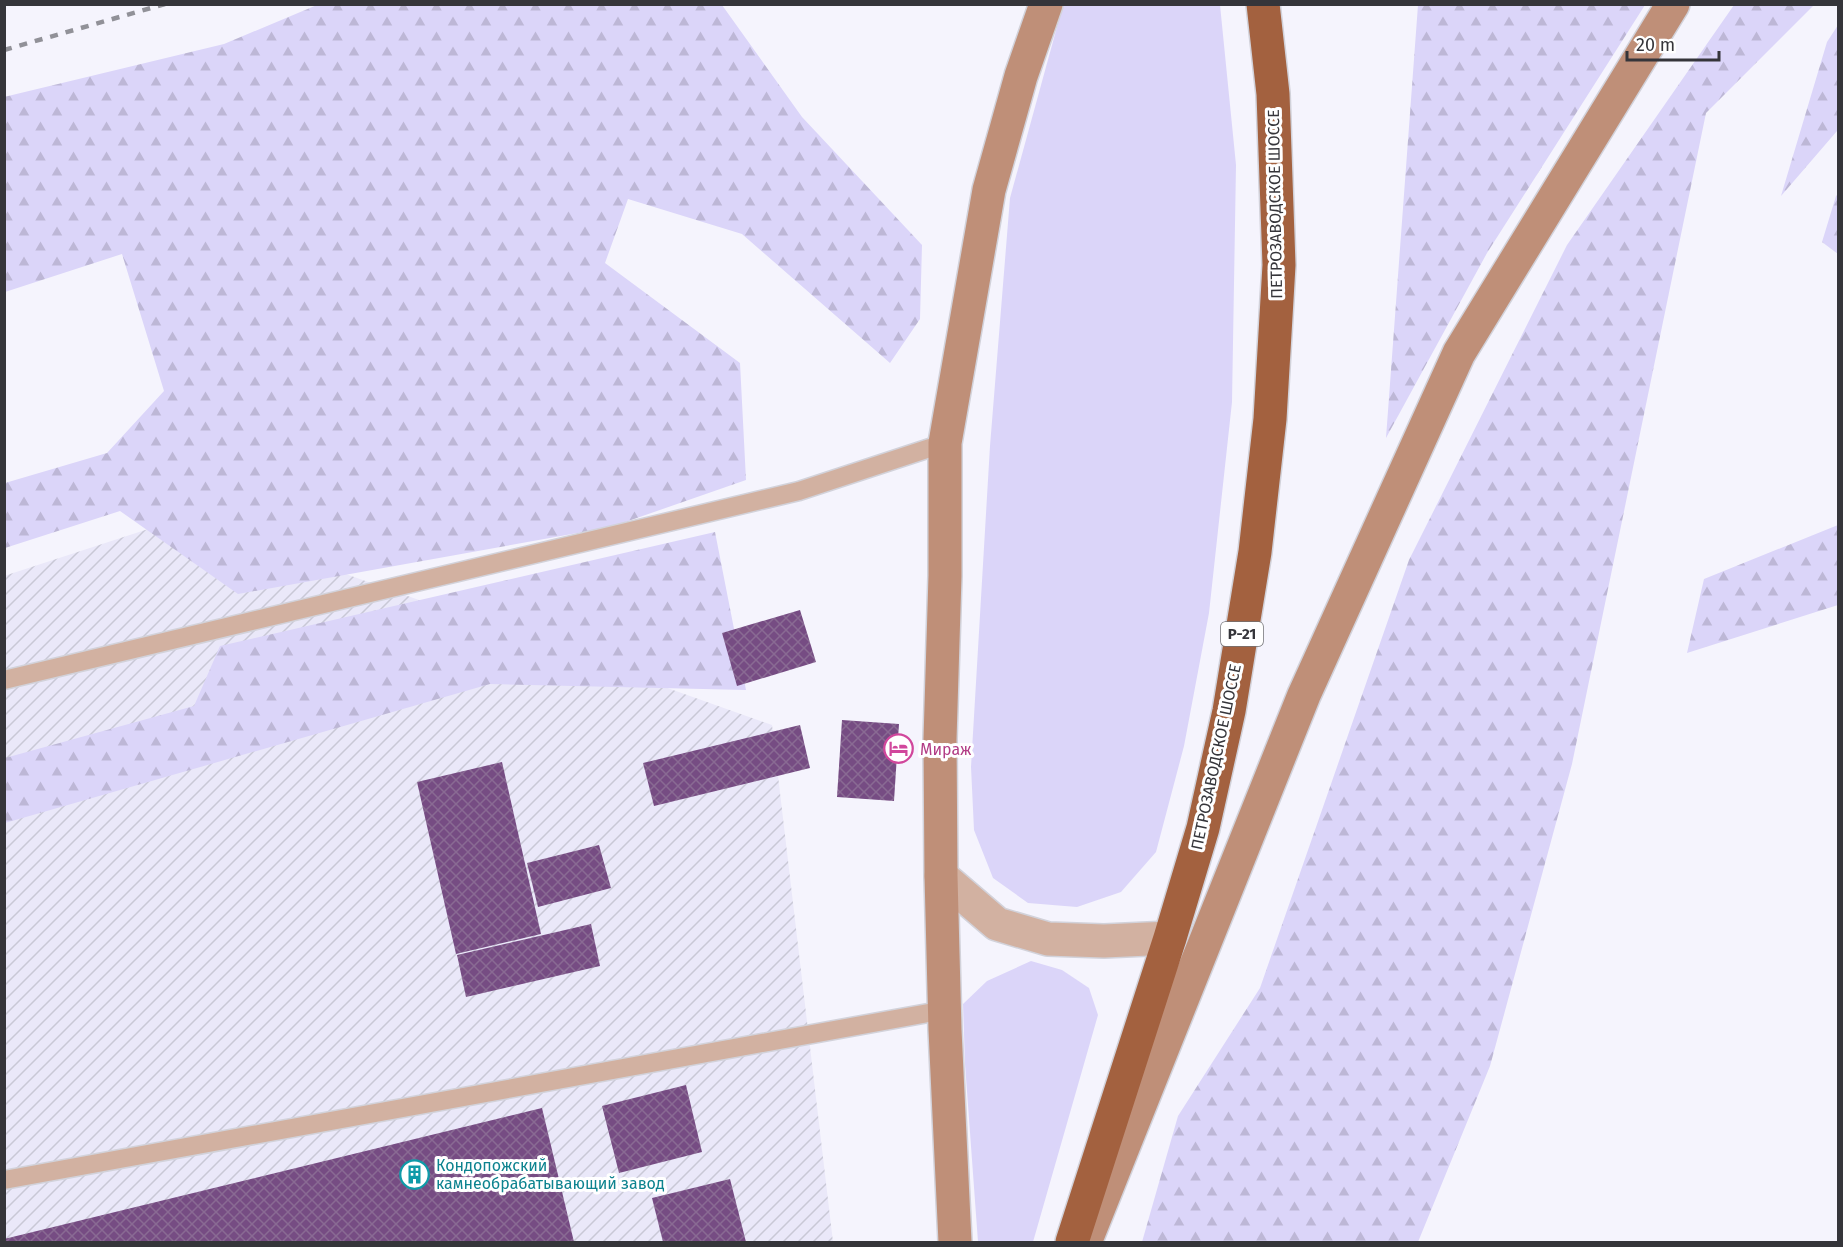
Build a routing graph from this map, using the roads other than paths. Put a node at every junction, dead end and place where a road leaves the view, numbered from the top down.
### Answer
1 (1046, 4) edge
2 (1263, 4) edge
3 (1673, 4) edge
4 (945, 443) junction
5 (4, 681) edge
6 (941, 876) junction
7 (1170, 938) junction
8 (945, 1010) junction
9 (4, 1180) edge
10 (955, 1242) edge
11 (1072, 1242) edge
12 (1085, 1242) edge

1 - 4 main road
2 - 7 highway, ПЕТРОЗАВОДСКОЕ ШОССЕ / Р-21
3 - 12 main road
4 - 5 lane
4 - 6 main road
6 - 7 street
6 - 8 main road
7 - 11 highway, ПЕТРОЗАВОДСКОЕ ШОССЕ / Р-21
8 - 9 lane
8 - 10 main road

